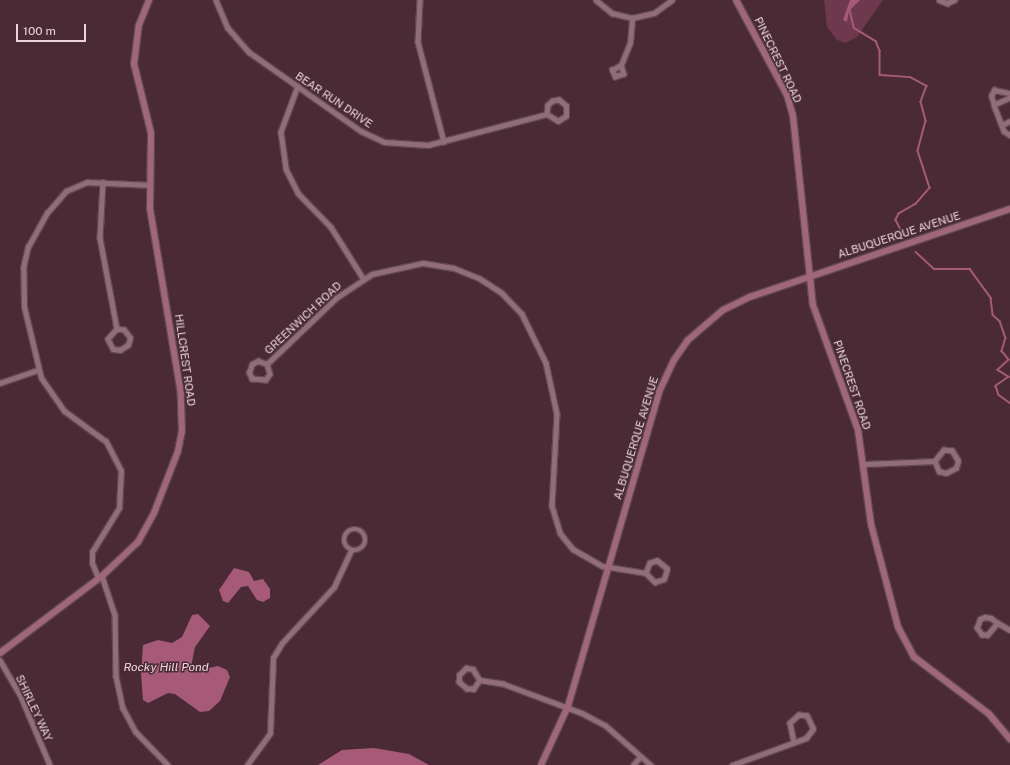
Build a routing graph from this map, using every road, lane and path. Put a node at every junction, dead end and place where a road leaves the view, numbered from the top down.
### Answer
1 (149, 0) edge
2 (216, 0) edge
3 (420, 0) edge
4 (596, 0) edge
5 (672, 0) edge
6 (736, 0) edge
7 (939, 0) edge
8 (954, 0) edge
9 (632, 18) junction
10 (621, 66) dead end
11 (298, 86) junction
12 (1010, 93) edge
13 (1010, 98) edge
14 (994, 105) junction
15 (547, 114) junction
16 (1010, 121) edge
17 (1002, 125) junction
18 (1010, 135) edge
19 (444, 142) junction
20 (103, 182) junction
21 (150, 185) junction
22 (1010, 209) edge
23 (808, 276) junction
24 (363, 278) junction
25 (117, 329) junction
26 (267, 364) junction
27 (37, 370) junction
28 (0, 383) edge
29 (935, 461) junction
30 (865, 464) junction
31 (351, 551) junction
32 (609, 567) junction
33 (646, 573) junction
34 (100, 577) junction
35 (998, 623) junction
36 (1010, 630) edge
37 (0, 653) edge
38 (0, 660) edge
39 (480, 680) junction
40 (568, 706) junction
41 (1010, 739) edge
42 (794, 742) junction
43 (640, 757) junction
44 (50, 765) edge
45 (168, 765) edge
46 (246, 765) edge
47 (541, 765) edge
48 (632, 765) edge
49 (651, 765) edge
50 (732, 765) edge

1 - 21 street, HILLCREST ROAD
2 - 11 street, BEAR RUN DRIVE
3 - 19 street
4 - 9 street
5 - 9 street
6 - 23 street, PINECREST ROAD
7 - 8 street
9 - 10 street
11 - 19 street, BEAR RUN DRIVE
11 - 24 street
12 - 14 street
13 - 14 street
14 - 17 street
15 - 15 street, BEAR RUN DRIVE
15 - 19 street, BEAR RUN DRIVE
16 - 17 street
17 - 18 street
20 - 21 street
20 - 25 street
20 - 27 street
21 - 34 street, HILLCREST ROAD
22 - 23 street, ALBUQUERQUE AVENUE
23 - 30 street, PINECREST ROAD
23 - 32 street, ALBUQUERQUE AVENUE
24 - 26 street, GREENWICH ROAD
24 - 32 street, GREENWICH ROAD
25 - 25 street
26 - 26 street, GREENWICH ROAD
27 - 28 street
27 - 34 street
29 - 29 street
29 - 30 street
30 - 41 street, PINECREST ROAD
31 - 31 street
31 - 46 street
32 - 33 street, GREENWICH ROAD
32 - 40 street, ALBUQUERQUE AVENUE
33 - 33 street
34 - 37 street, HILLCREST ROAD
34 - 45 street
35 - 35 street
35 - 36 street
38 - 44 street, SHIRLEY WAY
39 - 39 street
39 - 40 street
40 - 43 street
40 - 47 street, ALBUQUERQUE AVENUE
42 - 42 street
42 - 50 street
43 - 48 street
43 - 49 street

